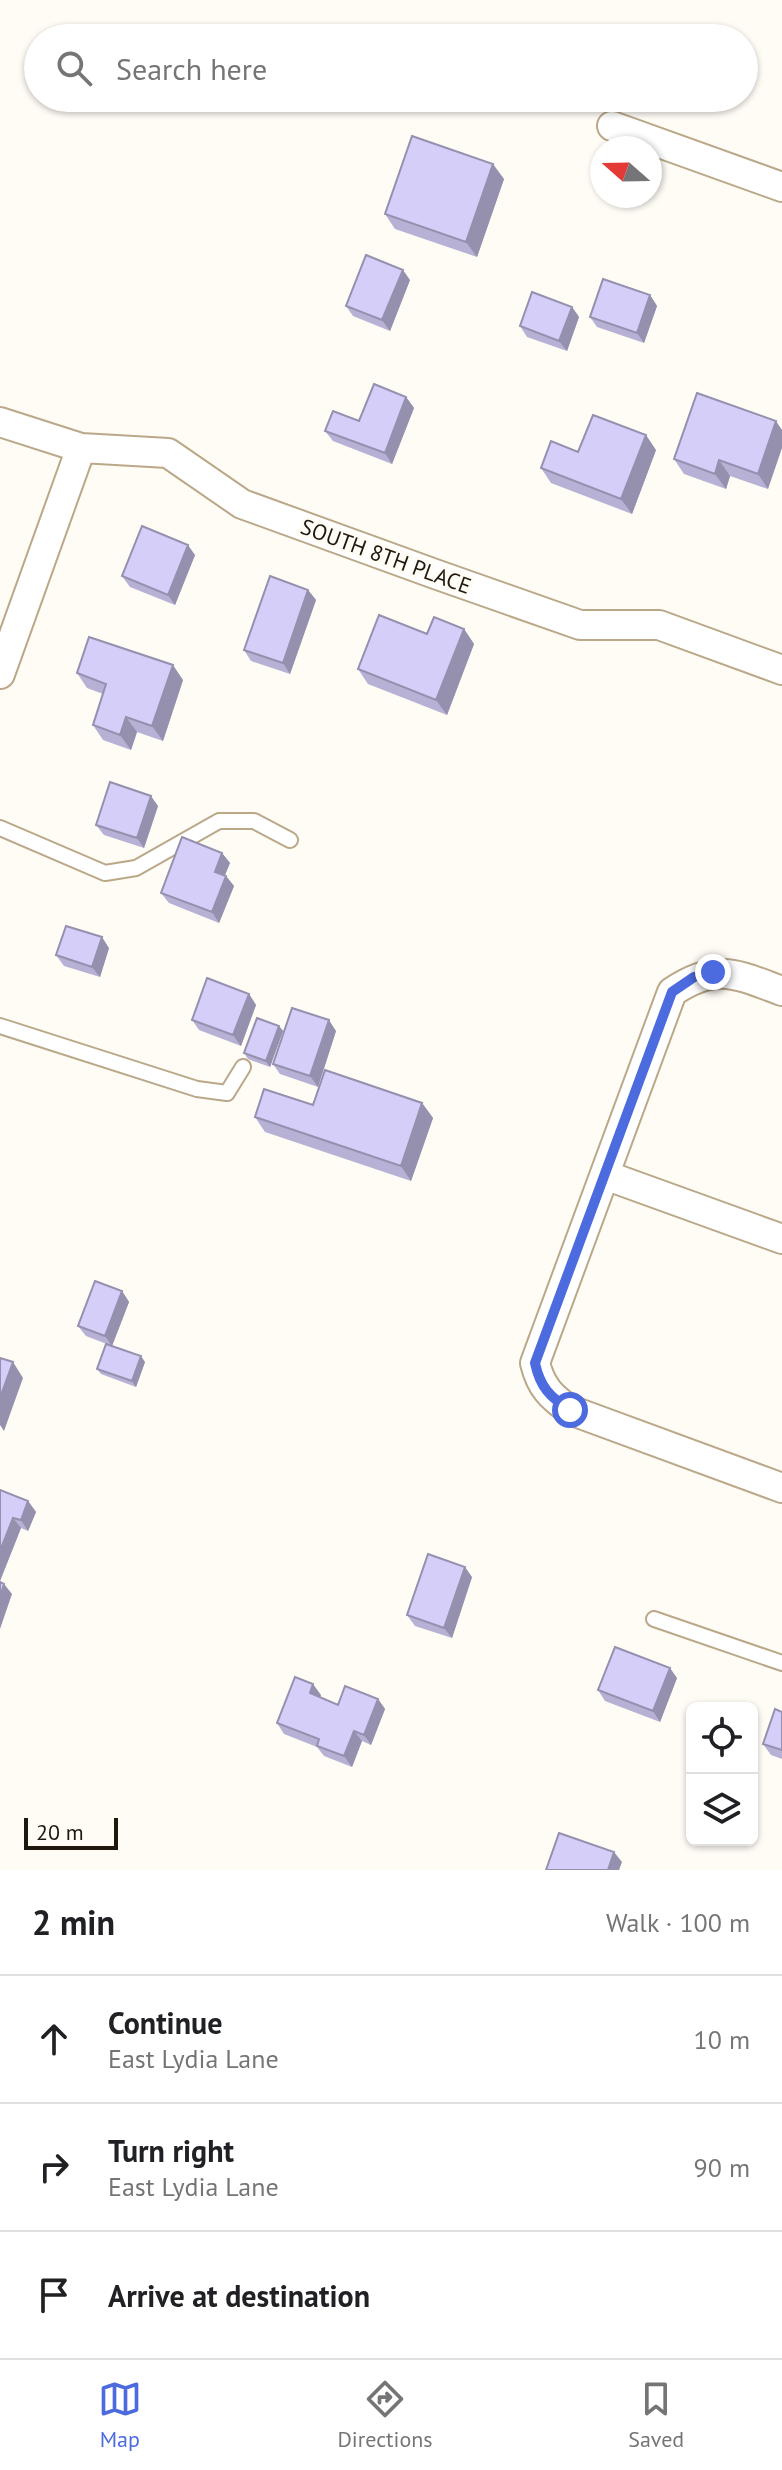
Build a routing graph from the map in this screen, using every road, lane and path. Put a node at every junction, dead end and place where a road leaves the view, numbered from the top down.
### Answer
1 (612, 126) dead end
2 (782, 187) edge
3 (0, 422) edge
4 (81, 448) junction
5 (782, 670) edge
6 (0, 674) edge
7 (0, 828) edge
8 (290, 840) dead end
9 (782, 991) edge
10 (0, 1026) edge
11 (243, 1067) dead end
12 (605, 1175) junction
13 (782, 1239) edge
14 (782, 1488) edge
15 (654, 1619) dead end
16 (782, 1663) edge

1 - 2 street
3 - 4 street, SOUTH 8TH PLACE
4 - 5 street, SOUTH 8TH PLACE
4 - 6 street
7 - 8 lane
9 - 12 street
10 - 11 lane
12 - 13 street
12 - 14 street
15 - 16 lane

